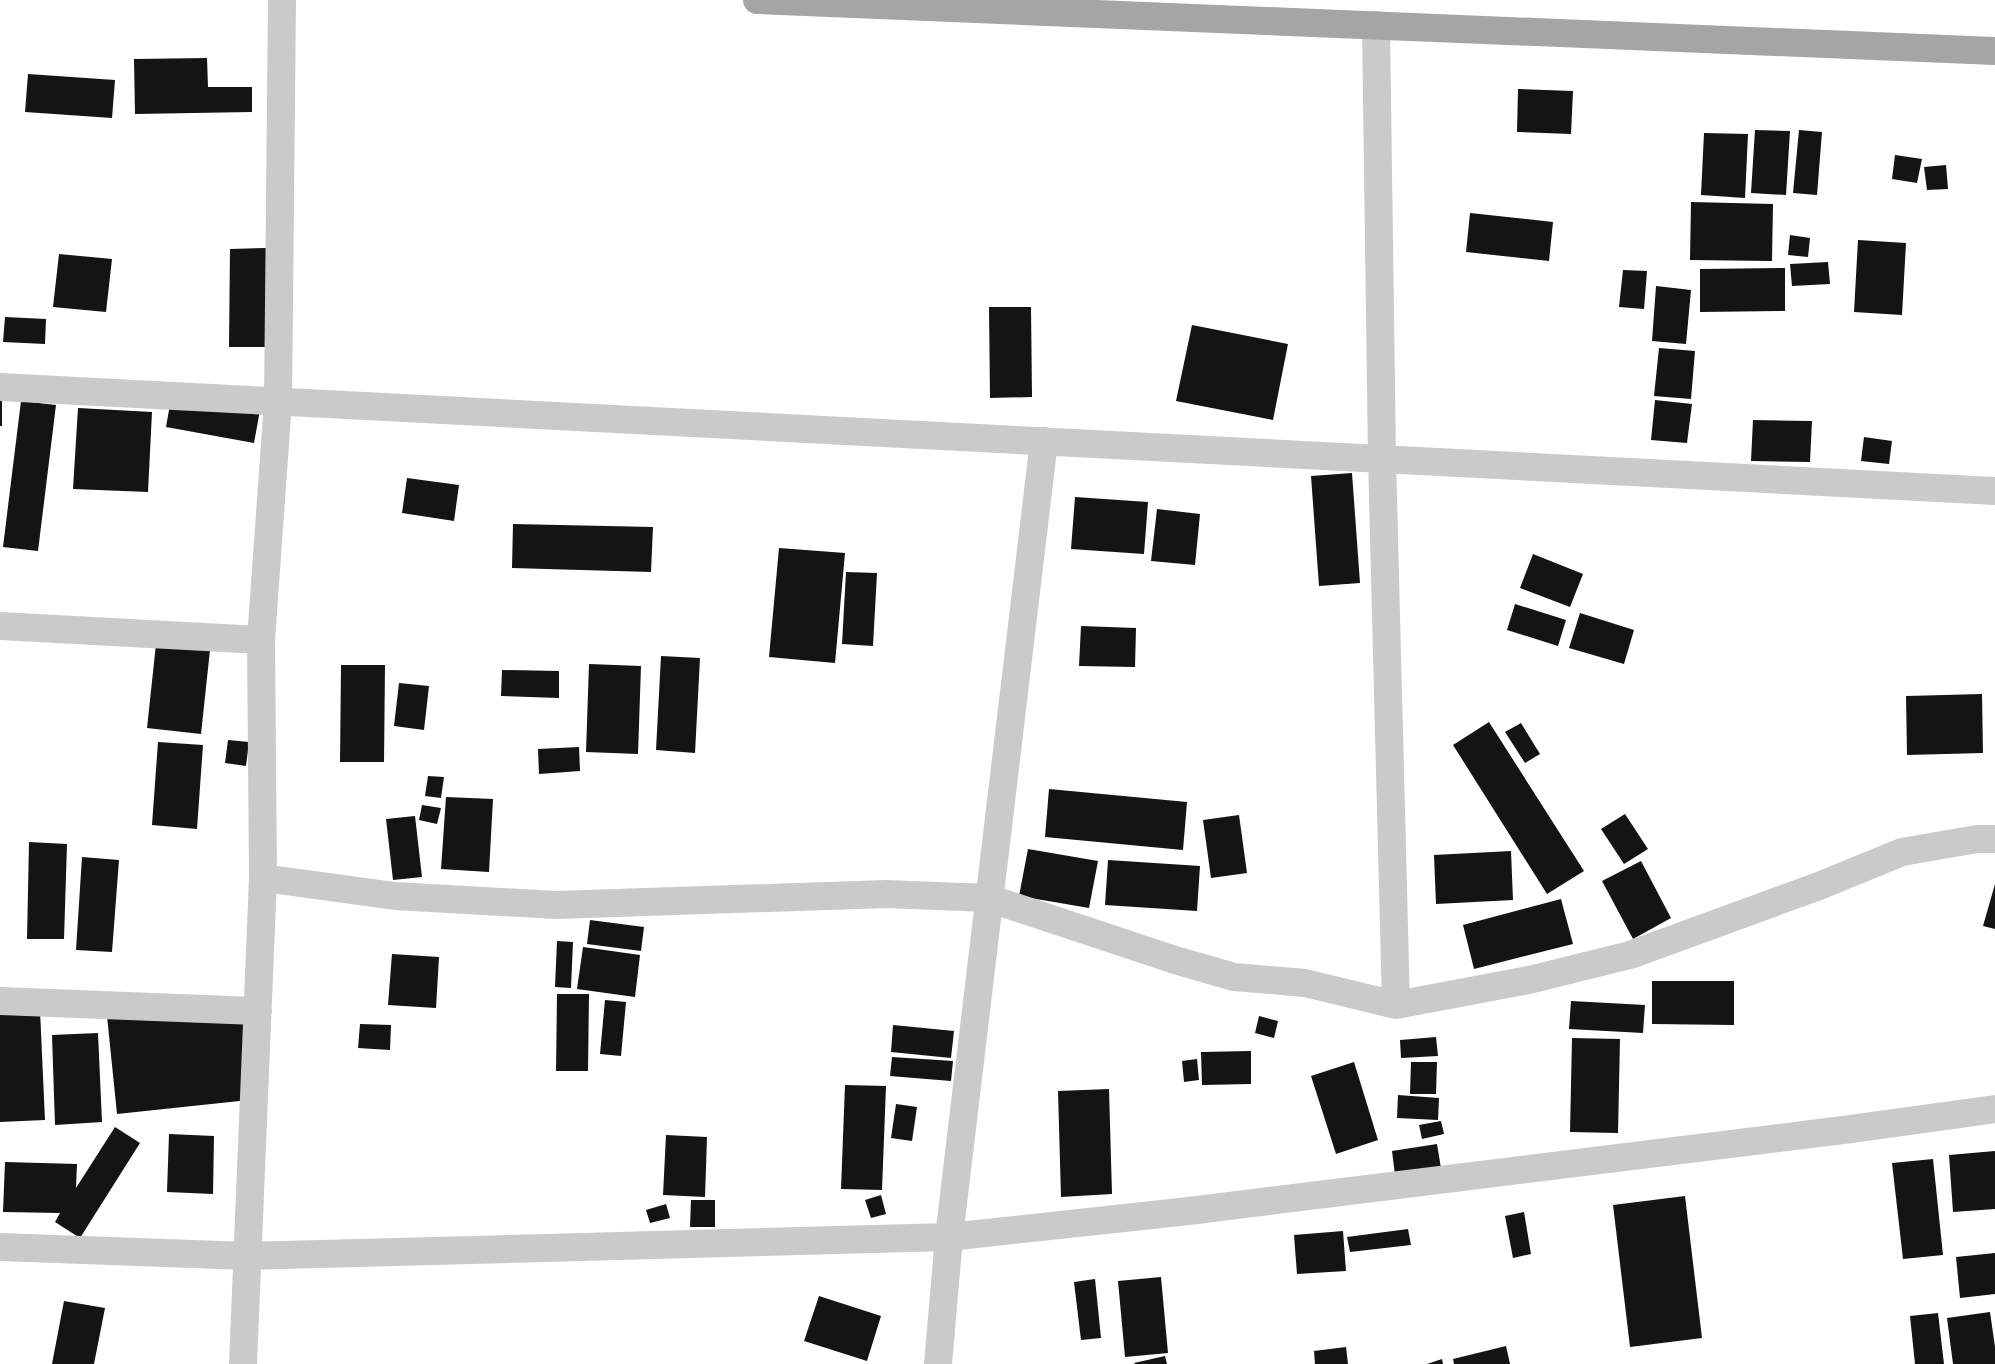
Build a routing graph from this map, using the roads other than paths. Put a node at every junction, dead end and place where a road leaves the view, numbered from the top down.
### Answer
1 (282, 0) edge
2 (757, 0) edge
3 (883, 3) edge
4 (1376, 25) junction
5 (1995, 51) edge
6 (0, 387) edge
7 (278, 402) junction
8 (1044, 442) junction
9 (1382, 459) junction
10 (1995, 491) edge
11 (0, 626) edge
12 (261, 640) junction
13 (1995, 840) edge
14 (263, 878) junction
15 (988, 898) junction
16 (0, 1001) edge
17 (1396, 1005) junction
18 (258, 1011) junction
19 (1995, 1109) edge
20 (949, 1236) junction
21 (0, 1247) edge
22 (248, 1256) junction
23 (243, 1364) edge
24 (938, 1364) edge

1 - 7 street
2 - 3 main road
3 - 4 main road
4 - 5 main road
4 - 9 street
6 - 7 street
7 - 8 street
7 - 12 street
8 - 9 street
8 - 15 street
9 - 10 street
9 - 17 street
11 - 12 street
12 - 14 street
13 - 17 street
14 - 15 street
14 - 18 street
15 - 17 street
15 - 20 street
16 - 18 street
18 - 22 street
19 - 20 street
20 - 22 street
20 - 24 street
21 - 22 street
22 - 23 street

